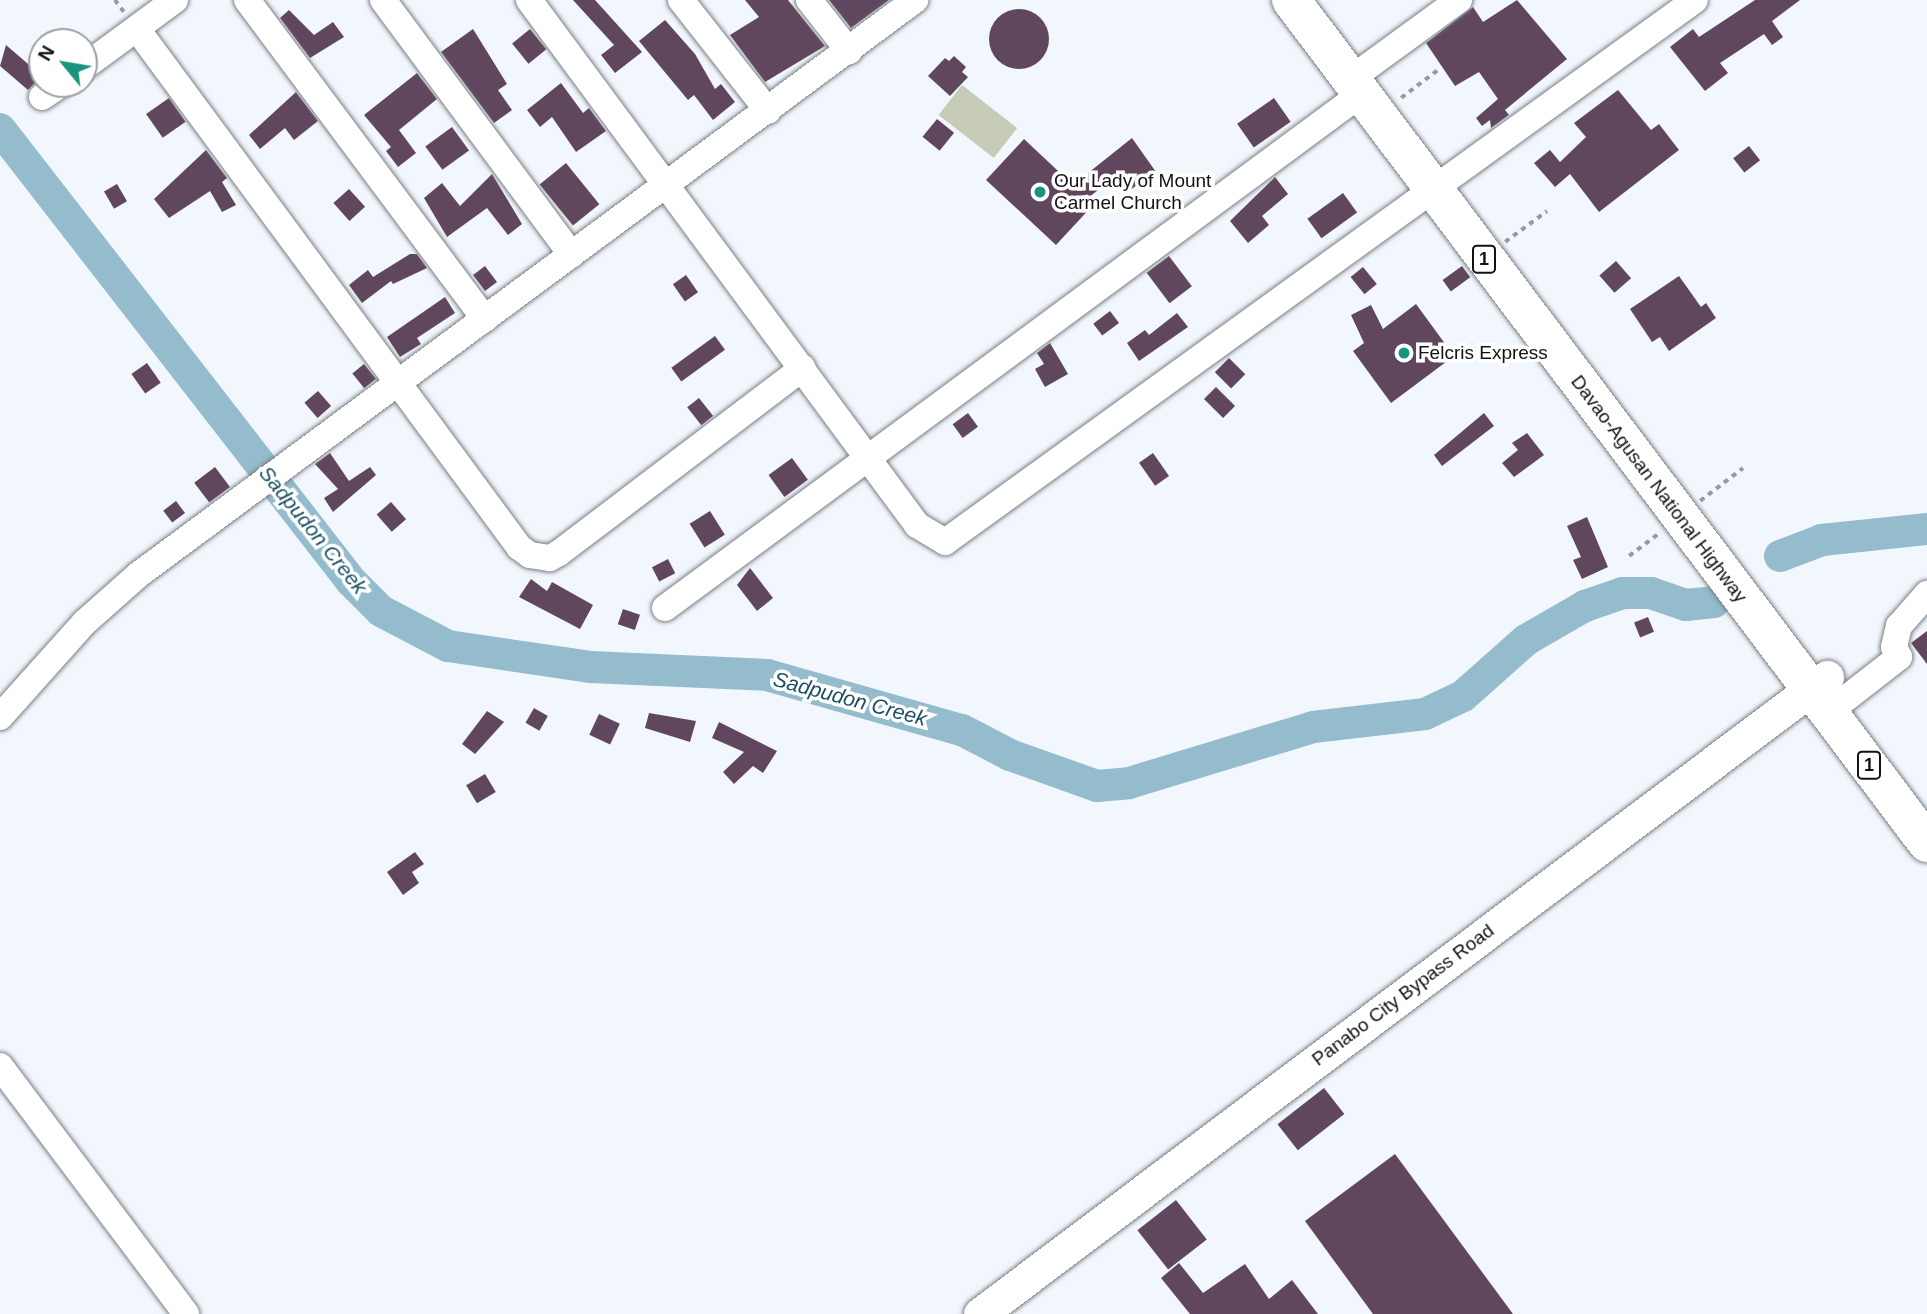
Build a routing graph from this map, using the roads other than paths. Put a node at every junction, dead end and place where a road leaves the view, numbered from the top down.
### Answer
1 (174, 0) edge
2 (247, 0) edge
3 (383, 0) edge
4 (529, 0) edge
5 (681, 0) edge
6 (809, 0) edge
7 (915, 0) edge
8 (1290, 0) edge
9 (1317, 0) edge
10 (1459, 0) edge
11 (1695, 0) edge
12 (137, 29) junction
13 (849, 51) junction
14 (98, 57) edge
15 (1374, 88) junction
16 (768, 111) junction
17 (667, 183) junction
18 (1441, 185) junction
19 (572, 255) junction
20 (485, 319) junction
21 (803, 368) junction
22 (399, 381) junction
23 (868, 458) junction
24 (1927, 594) edge
25 (665, 608) dead end
26 (1828, 688) junction
27 (0, 717) edge
28 (1927, 810) edge
29 (1927, 843) edge
30 (0, 1066) edge
31 (186, 1314) edge
32 (980, 1314) edge

1 - 12 street
2 - 20 street
3 - 19 street
4 - 17 street
5 - 16 street
6 - 13 street
7 - 13 street
8 - 15 highway, Davao-Agusan National Highway / 1
9 - 15 highway, Davao-Agusan National Highway / 1
10 - 15 street
11 - 18 street
12 - 14 street
12 - 22 street
13 - 16 street
15 - 18 highway, Davao-Agusan National Highway / 1
15 - 23 street
16 - 17 street
17 - 19 street
17 - 21 street
18 - 23 street
18 - 26 highway, Davao-Agusan National Highway / 1
19 - 20 street
20 - 22 street
21 - 22 street
21 - 23 street
22 - 27 street
23 - 25 street
24 - 26 street
26 - 28 highway, Davao-Agusan National Highway / 1
26 - 29 highway, Davao-Agusan National Highway / 1
26 - 32 main road, Panabo City Bypass Road
30 - 31 street

